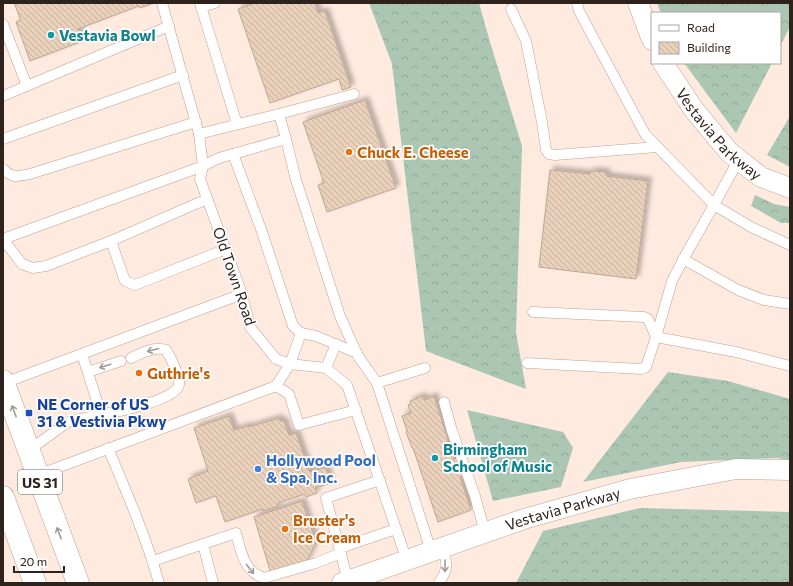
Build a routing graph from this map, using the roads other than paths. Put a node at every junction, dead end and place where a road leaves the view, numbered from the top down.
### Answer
1 (162, 3) edge
2 (216, 3) edge
3 (577, 3) edge
4 (638, 3) edge
5 (201, 5) edge
6 (511, 9) dead end
7 (3, 24) edge
8 (169, 26) junction
9 (651, 37) edge
10 (664, 64) edge
11 (183, 75) junction
12 (27, 86) junction
13 (354, 94) dead end
14 (3, 96) edge
15 (279, 114) junction
16 (196, 122) junction
17 (237, 124) junction
18 (199, 134) junction
19 (3, 139) edge
20 (286, 139) junction
21 (657, 147) junction
22 (233, 154) junction
23 (739, 159) junction
24 (203, 166) junction
25 (3, 169) edge
26 (790, 188) edge
27 (207, 199) junction
28 (714, 205) junction
29 (3, 239) edge
30 (111, 241) junction
31 (790, 245) edge
32 (226, 249) junction
33 (683, 259) junction
34 (242, 294) junction
35 (790, 304) edge
36 (533, 312) dead end
37 (301, 333) junction
38 (656, 337) junction
39 (336, 344) junction
40 (357, 353) junction
41 (82, 354) junction
42 (526, 363) dead end
43 (290, 364) junction
44 (790, 366) edge
45 (326, 368) junction
46 (425, 368) dead end
47 (88, 372) junction
48 (3, 382) edge
49 (377, 383) junction
50 (276, 386) junction
51 (444, 402) dead end
52 (356, 410) junction
53 (101, 414) junction
54 (108, 448) junction
55 (29, 450) junction
56 (790, 470) edge
57 (38, 475) junction
58 (380, 480) junction
59 (3, 497) edge
60 (396, 529) junction
61 (485, 533) junction
62 (203, 544) junction
63 (437, 549) junction
64 (340, 550) junction
65 (153, 561) junction
66 (407, 561) junction
67 (345, 582) edge
68 (35, 583) edge
69 (78, 583) edge
70 (159, 583) edge
71 (213, 583) edge
72 (439, 583) edge

1 - 8 lane, Old Town Road
2 - 5 lane
3 - 21 lane
4 - 9 street
5 - 17 lane
6 - 21 lane
7 - 12 lane
8 - 11 lane, Old Town Road
8 - 12 lane
10 - 23 street, Vestavia Parkway
11 - 16 lane, Old Town Road
11 - 19 lane
12 - 14 lane
13 - 15 lane
15 - 17 lane
15 - 20 lane
16 - 18 lane, Old Town Road
16 - 25 lane
17 - 18 lane
18 - 24 lane, Old Town Road
20 - 22 lane
20 - 40 lane
21 - 28 lane
22 - 24 lane
22 - 37 lane
23 - 26 street, Vestavia Parkway
23 - 28 lane
24 - 27 lane, Old Town Road
24 - 29 lane
27 - 30 lane
27 - 32 lane, Old Town Road
28 - 31 lane
28 - 33 lane
29 - 30 lane
30 - 32 lane
32 - 34 lane, Old Town Road
33 - 35 lane
33 - 38 lane
34 - 41 lane
34 - 43 lane, Old Town Road
36 - 38 lane
37 - 39 lane
37 - 43 lane
38 - 42 lane
38 - 44 lane
39 - 40 lane
39 - 45 lane
40 - 49 lane
41 - 47 lane
41 - 48 lane
43 - 45 lane, Old Town Road
43 - 50 lane
45 - 52 lane
46 - 49 lane
47 - 53 lane
53 -> 47 lane
55 -> 48 main road, US 31
49 - 63 lane
50 - 52 lane
50 - 54 lane
51 - 61 lane
52 - 58 lane
53 - 55 lane
54 - 57 lane
54 - 65 lane
55 - 57 main road, US 31
56 - 61 street, Vestavia Parkway
69 -> 57 main road, US 31
58 - 60 lane
58 - 64 lane
59 - 68 main road, US 31
60 - 64 lane
60 - 66 lane
61 - 63 street, Vestavia Parkway
62 -> 64 lane
62 - 65 lane
62 - 71 lane
63 - 66 street, Vestavia Parkway
63 -> 72 lane
64 - 67 lane
65 - 70 lane
66 - 67 street, Vestavia Parkway

